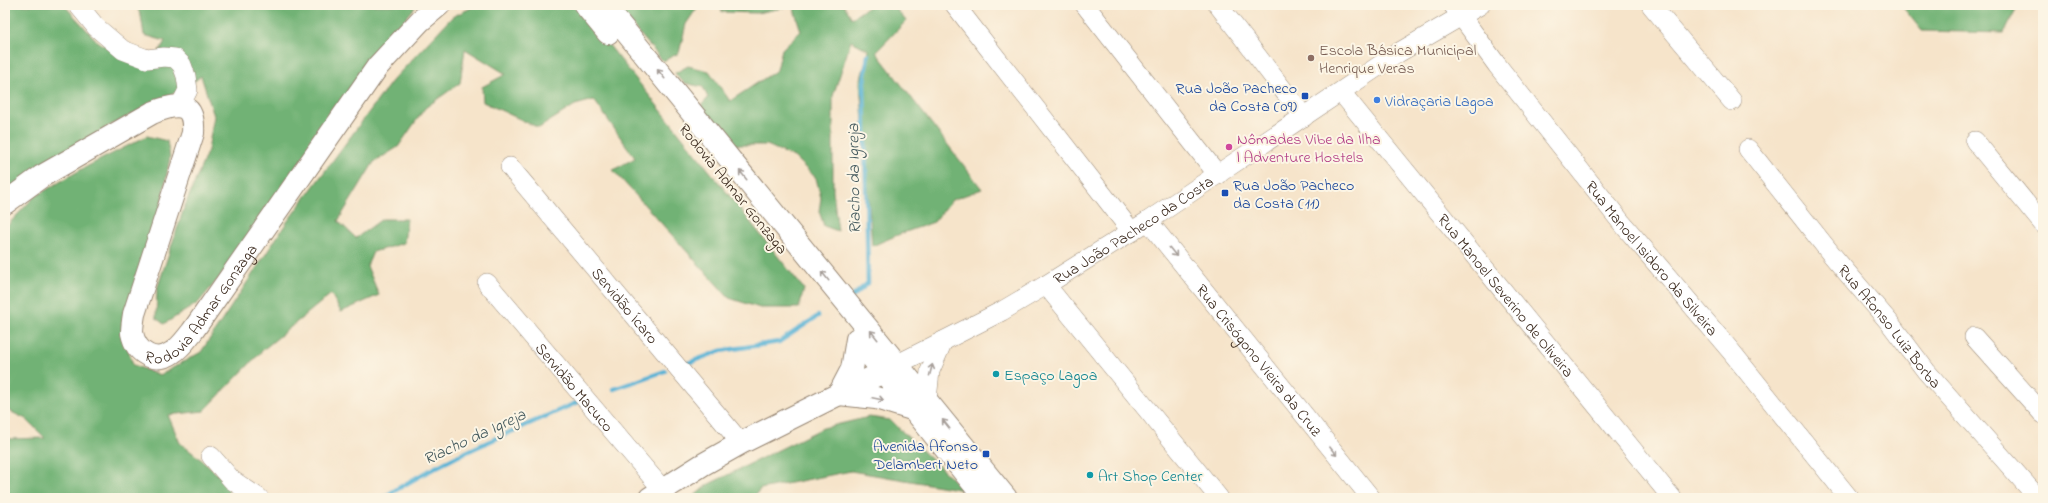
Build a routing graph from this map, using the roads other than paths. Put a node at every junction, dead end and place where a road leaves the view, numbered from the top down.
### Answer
1 (78, 5) edge
2 (439, 5) edge
3 (585, 5) edge
4 (604, 5) edge
5 (955, 5) edge
6 (1085, 5) edge
7 (1218, 5) edge
8 (1480, 5) edge
9 (1651, 5) edge
10 (1456, 10) edge
11 (1340, 92) junction
12 (1732, 101) dead end
13 (180, 106) junction
14 (1304, 117) junction
15 (1975, 141) dead end
16 (1748, 149) dead end
17 (510, 167) dead end
18 (1218, 175) junction
19 (5, 203) edge
20 (1148, 221) junction
21 (2043, 224) edge
22 (1132, 232) junction
23 (487, 283) dead end
24 (1046, 285) junction
25 (1974, 337) dead end
26 (857, 339) junction
27 (943, 341) junction
28 (891, 368) junction
29 (839, 394) junction
30 (921, 405) junction
31 (2043, 414) edge
32 (741, 443) junction
33 (212, 456) dead end
34 (657, 494) edge
35 (259, 498) edge
36 (985, 498) edge
37 (1006, 498) edge
38 (1219, 498) edge
39 (1371, 498) edge
40 (1672, 498) edge
41 (1849, 498) edge
42 (2038, 498) edge

1 - 13 street
2 - 13 main road, Rodovia Admar Gonzaga
3 - 26 main road, Rodovia Admar Gonzaga
28 -> 4 main road, Rodovia Admar Gonzaga
5 - 22 street
6 - 18 street
7 - 14 street
8 - 10 street, Rua João Pacheco da Costa
9 - 12 street
10 - 11 street, Rua João Pacheco da Costa
10 - 41 street, Rua Manoel Isidoro da Silveira
11 - 14 street, Rua João Pacheco da Costa
11 - 40 street, Rua Manoel Severino de Oliveira
13 - 19 main road
14 - 18 street, Rua João Pacheco da Costa
15 - 21 street
16 - 42 street, Rua Afonso Luiz Borba
17 - 32 street, Servidão Ícaro
18 - 20 street, Rua João Pacheco da Costa
20 - 22 street, Rua João Pacheco da Costa
20 -> 39 street, Rua Crisógono Vieira da Cruz
22 - 24 street, Rua João Pacheco da Costa
23 - 34 street, Servidão Macuco
24 - 27 street, Rua João Pacheco da Costa
24 - 38 street
25 - 31 street
26 - 28 main road, Rodovia Admar Gonzaga
26 - 29 main road
27 - 28 street, Rua João Pacheco da Costa
30 -> 27 street
28 - 29 main road
28 - 30 main road
29 -> 30 main road
29 - 32 main road
30 - 36 main road
37 -> 30 main road
32 - 34 main road
33 - 35 street

